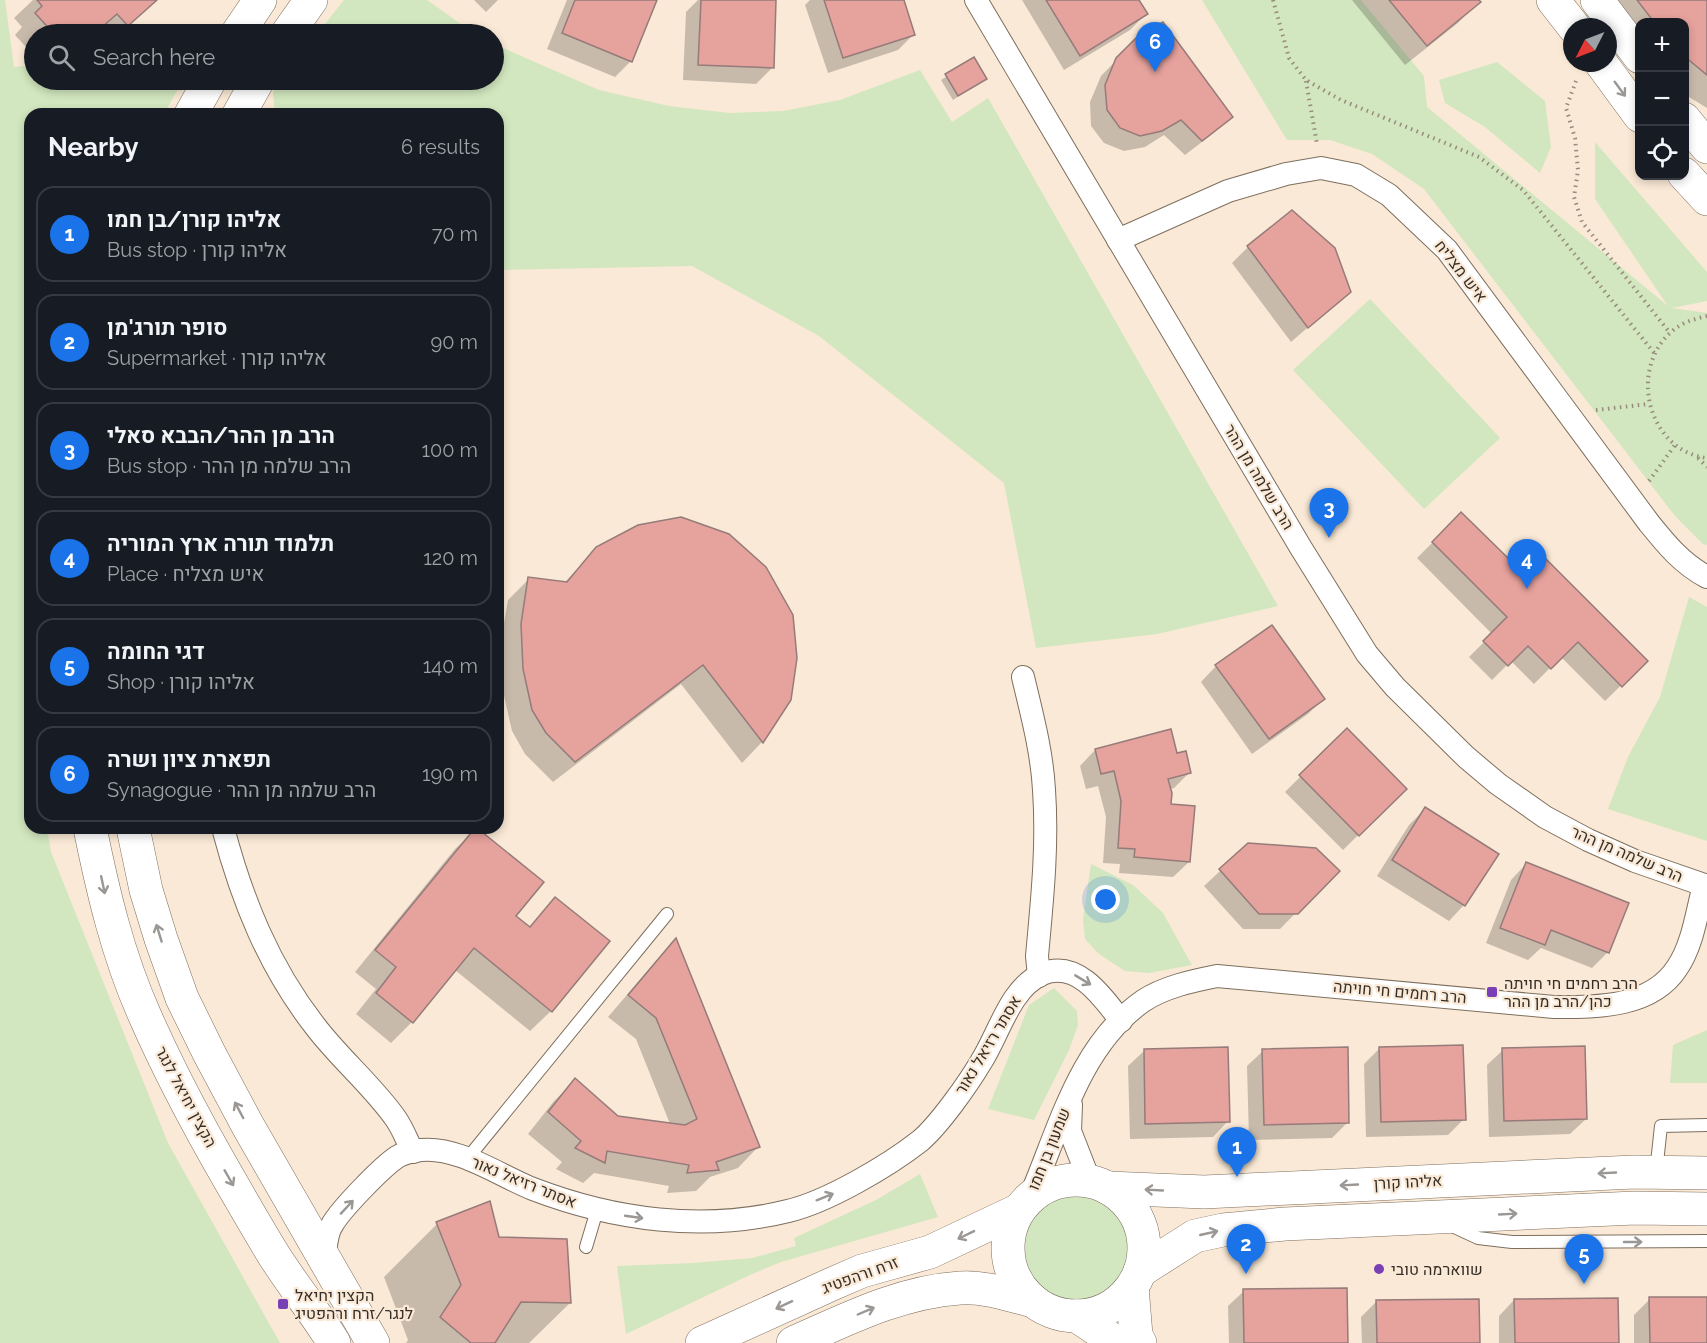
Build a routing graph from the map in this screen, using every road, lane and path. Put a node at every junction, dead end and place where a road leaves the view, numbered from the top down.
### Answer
1 (260, 0) edge
2 (311, 0) edge
3 (975, 0) edge
4 (1273, 0) edge
5 (1553, 0) edge
6 (1596, 0) edge
7 (1567, 18) edge
8 (244, 24) edge
9 (294, 24) edge
10 (1635, 51) edge
11 (1588, 72) edge
12 (1594, 72) edge
13 (1306, 80) junction
14 (204, 90) edge
15 (252, 90) edge
16 (194, 108) edge
17 (242, 108) edge
18 (1635, 111) edge
19 (1689, 125) edge
20 (1707, 147) edge
21 (1321, 168) junction
22 (1689, 179) edge
23 (1707, 199) edge
24 (1118, 240) junction
25 (1707, 316) edge
26 (1670, 333) junction
27 (1655, 354) junction
28 (1649, 404) junction
29 (1569, 414) junction
30 (1675, 445) junction
31 (1697, 457) junction
32 (1707, 458) edge
33 (1707, 467) edge
34 (1634, 501) junction
35 (1707, 577) edge
36 (1023, 677) dead end
37 (91, 834) edge
38 (134, 834) edge
39 (225, 834) edge
40 (1705, 885) edge
41 (667, 914) dead end
42 (1039, 976) junction
43 (1121, 1021) junction
44 (1072, 1091) junction
45 (1707, 1125) edge
46 (412, 1152) junction
47 (467, 1159) junction
48 (1656, 1172) junction
49 (1707, 1173) edge
50 (1102, 1185) junction
51 (1024, 1203) junction
52 (1707, 1209) edge
53 (597, 1210) junction
54 (1433, 1217) junction
55 (1707, 1241) edge
56 (586, 1247) dead end
57 (324, 1259) junction
58 (1136, 1279) junction
59 (1033, 1301) junction
60 (1077, 1316) junction
61 (334, 1343) edge
62 (373, 1343) edge
63 (702, 1343) edge
64 (794, 1343) edge
65 (1117, 1343) edge
66 (1140, 1343) edge

1 - 8 street
2 - 9 street
3 - 24 street, הרב שלמה מן ההר
4 - 13 path
5 - 7 street
6 - 10 street
11 - 26 path
12 -> 18 street
13 - 21 path
13 - 27 path
14 - 16 street
15 - 17 street
19 - 20 street
21 - 24 street, איש מצליח
21 - 29 street, איש מצליח
22 - 23 street
24 - 40 street, הרב שלמה מן ההר
25 - 26 path
26 - 27 path
27 - 28 path
28 - 29 path
28 - 30 path
29 - 34 street, איש מצליח
30 - 31 path
30 - 34 path
31 - 32 path
31 - 33 path
34 - 35 street, איש מצליח
36 - 42 street
37 -> 61 street, הקצין יחיאל לנגר
57 -> 38 street
39 - 46 street
40 - 43 street, הרב רחמים חי חויתה
41 - 47 lane
42 -> 43 street
53 -> 42 street, אסתר רזיאל נאור
43 - 44 street, הרב רחמים חי חויתה
44 - 50 street, שמעון בן חמו
44 - 51 street, שמעון בן חמו
45 - 48 lane
46 - 47 street, אסתר רזיאל נאור
57 -> 46 street, אסתר רזיאל נאור
47 - 53 street, אסתר רזיאל נאור
48 - 49 street, אליהו קורן
48 -> 50 street, אליהו קורן
50 - 51 street
50 - 58 street
51 - 59 street
51 -> 63 street, זרח ורהפטיג
54 -> 52 street
53 - 56 lane
54 -> 55 lane
58 -> 54 street
57 - 62 street
58 - 60 street
58 - 66 street
59 - 60 street
64 -> 59 street
60 - 65 street

